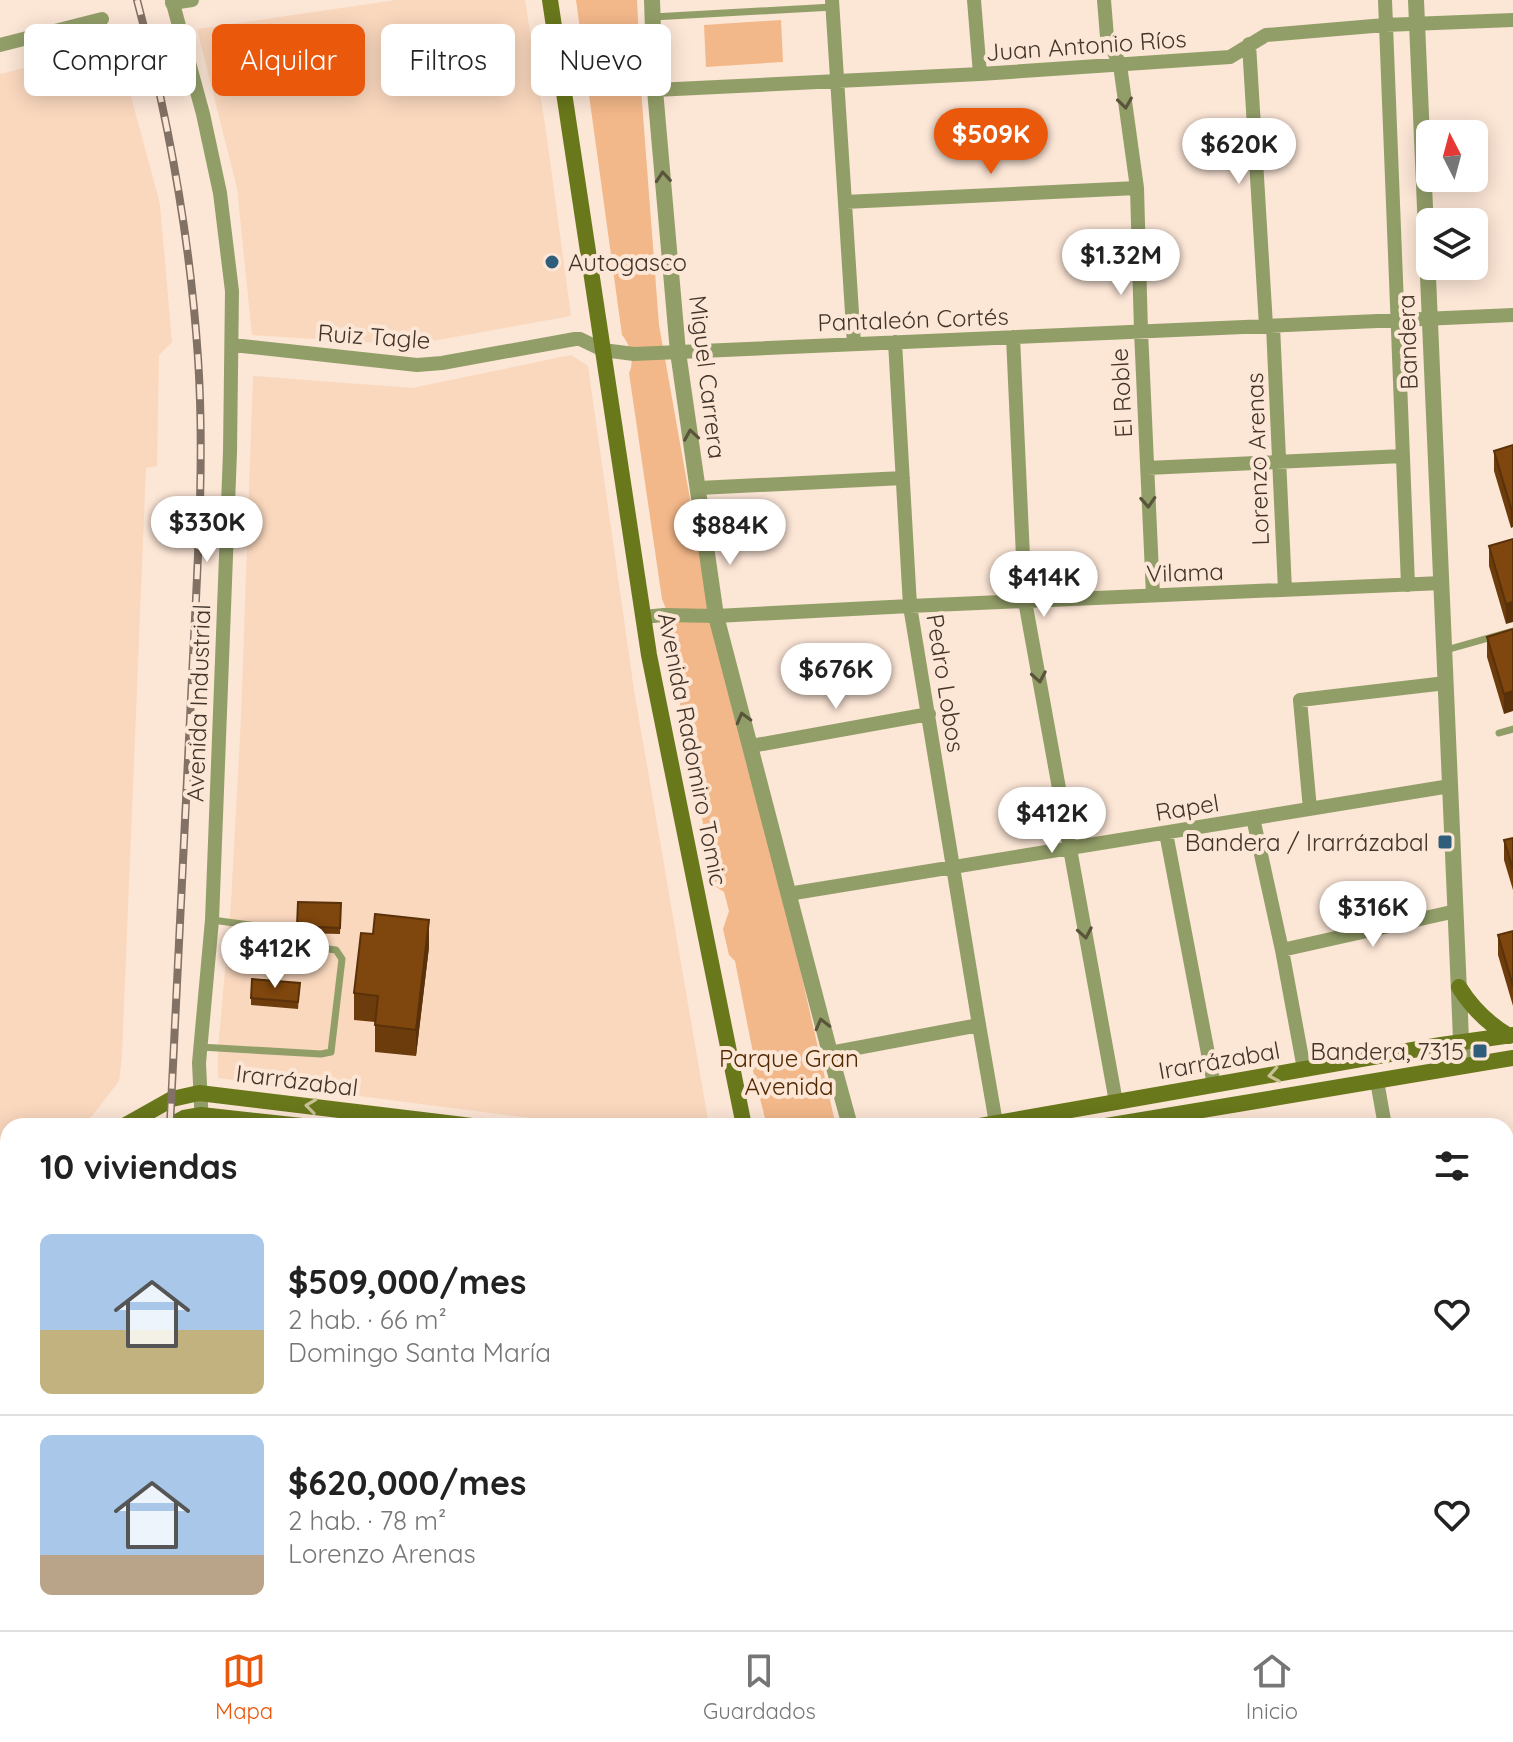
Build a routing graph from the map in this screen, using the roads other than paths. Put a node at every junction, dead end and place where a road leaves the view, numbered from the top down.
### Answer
1 (192, 0) edge
2 (550, 0) edge
3 (974, 0) edge
4 (1104, 0) edge
5 (1385, 0) edge
6 (1416, 0) edge
7 (172, 2) edge
8 (832, 4) edge
9 (652, 9) edge
10 (102, 19) dead end
11 (1513, 20) edge
12 (1417, 24) junction
13 (1385, 25) junction
14 (1249, 44) junction
15 (0, 45) edge
16 (1120, 65) junction
17 (980, 74) junction
18 (837, 81) junction
19 (671, 89) edge
20 (656, 96) edge
21 (1137, 188) junction
22 (845, 202) junction
23 (1513, 315) edge
24 (1430, 318) junction
25 (1397, 320) junction
26 (1270, 326) junction
27 (1141, 331) junction
28 (1013, 337) junction
29 (895, 342) junction
30 (854, 344) junction
31 (233, 345) junction
32 (603, 350) junction
33 (678, 352) junction
34 (1403, 456) junction
35 (1279, 461) junction
36 (1147, 468) junction
37 (903, 478) junction
38 (699, 488) junction
39 (1442, 583) junction
40 (1408, 585) junction
41 (1285, 590) junction
42 (1153, 595) junction
43 (1025, 601) junction
44 (910, 606) junction
45 (716, 616) junction
46 (643, 617) junction
47 (1513, 631) edge
48 (1445, 651) junction
49 (1446, 683) junction
50 (929, 714) junction
51 (1513, 729) edge
52 (1499, 733) dead end
53 (751, 746) junction
54 (1450, 786) junction
55 (1310, 809) junction
56 (1253, 818) junction
57 (1166, 833) junction
58 (1069, 847) junction
59 (953, 867) junction
60 (788, 894) junction
61 (1456, 911) junction
62 (212, 920) junction
63 (1282, 950) junction
64 (1459, 987) junction
65 (979, 1025) junction
66 (1511, 1035) edge
67 (1461, 1042) junction
68 (200, 1047) junction
69 (830, 1053) junction
70 (1513, 1058) edge
71 (1465, 1065) junction
72 (1304, 1069) junction
73 (1377, 1081) junction
74 (1214, 1085) junction
75 (199, 1093) junction
76 (1116, 1102) junction
77 (138, 1118) edge
78 (202, 1118) edge
79 (406, 1118) edge
80 (742, 1118) edge
81 (848, 1118) edge
82 (987, 1118) edge
83 (1027, 1118) edge
84 (1179, 1118) edge
85 (1384, 1118) edge

1 - 7 street
2 - 32 main road, Avenida Radomiro Tomic
3 - 17 street
4 - 16 street, El Roble
5 - 13 street, Bandera
6 - 12 street, Bandera
7 - 31 street, Avenida Industrial
8 - 9 lane
8 - 18 street
10 - 15 street
11 - 12 street, Juan Antonio Ríos
12 - 13 street, Juan Antonio Ríos
12 - 24 street, Bandera
13 - 14 street, Juan Antonio Ríos
13 - 25 street, Bandera
14 - 16 street, Juan Antonio Ríos
14 - 26 street, Lorenzo Arenas
16 - 17 street, Juan Antonio Ríos
16 -> 21 street, El Roble
17 - 18 street, Juan Antonio Ríos
18 - 19 street, Juan Antonio Ríos
18 - 22 street
33 -> 20 street, Miguel Carrera
21 - 22 street
21 - 27 street, El Roble
22 - 30 street
23 - 24 street, Pantaleón Cortés
24 - 25 street, Pantaleón Cortés
24 - 39 street, Bandera
25 - 26 street, Pantaleón Cortés
25 - 34 street, Bandera
26 - 27 street, Pantaleón Cortés
26 - 35 street, Lorenzo Arenas
27 - 28 street, Pantaleón Cortés
27 - 36 street, El Roble
28 - 29 street, Pantaleón Cortés
28 - 43 street
29 - 30 street, Pantaleón Cortés
29 - 37 street, Pedro Lobos
30 - 33 street, Pantaleón Cortés
31 - 32 street, Ruiz Tagle
31 - 62 street, Avenida Industrial
32 - 33 street, Pantaleón Cortés
32 - 46 main road, Avenida Radomiro Tomic
38 -> 33 street, Miguel Carrera
34 - 35 street
34 - 40 street, Bandera
35 - 36 street
35 - 41 street, Lorenzo Arenas
36 -> 42 street, El Roble
37 - 38 street
37 - 44 street, Pedro Lobos
38 - 45 street, Miguel Carrera
39 - 40 street, Vilama
39 - 48 street, Bandera
40 - 41 street, Vilama
41 - 42 street, Vilama
42 - 43 street, Vilama
43 - 44 street, Vilama
43 -> 58 street
44 - 45 street, Vilama
44 - 50 street, Pedro Lobos
45 - 46 street, Vilama
53 -> 45 street, Miguel Carrera
46 - 80 main road, Avenida Radomiro Tomic
47 - 48 lane
48 - 49 street, Bandera
49 - 54 street, Bandera
49 - 55 street
50 - 53 street
50 - 59 street, Pedro Lobos
51 - 52 lane
53 - 60 street, Miguel Carrera
54 - 55 street, Rapel
54 - 61 street, Bandera
55 - 56 street, Rapel
56 - 57 street, Rapel
56 - 63 street
57 - 58 street, Rapel
57 - 74 street
58 - 59 street, Rapel
58 -> 76 street
59 - 60 street, Rapel
59 - 65 street, Pedro Lobos
69 -> 60 street, Miguel Carrera
61 - 63 street
61 - 64 street, Bandera
62 - 68 street, Avenida Industrial
62 - 68 lane
63 - 72 street
64 - 66 main road
64 - 67 street, Bandera
65 - 69 street
65 - 82 street, Pedro Lobos
66 - 67 main road, Irarrázabal
67 - 71 street, Bandera
67 - 72 main road, Irarrázabal
68 - 75 street, Avenida Industrial
69 - 81 street, Miguel Carrera
70 - 71 main road, Irarrázabal
71 - 73 main road, Irarrázabal
72 -> 74 main road, Irarrázabal
73 - 84 main road, Irarrázabal
73 - 85 street
74 - 76 main road, Irarrázabal
75 - 77 main road, Irarrázabal
75 - 78 street, Avenida Industrial
79 -> 75 main road, Irarrázabal
76 - 83 main road, Irarrázabal

